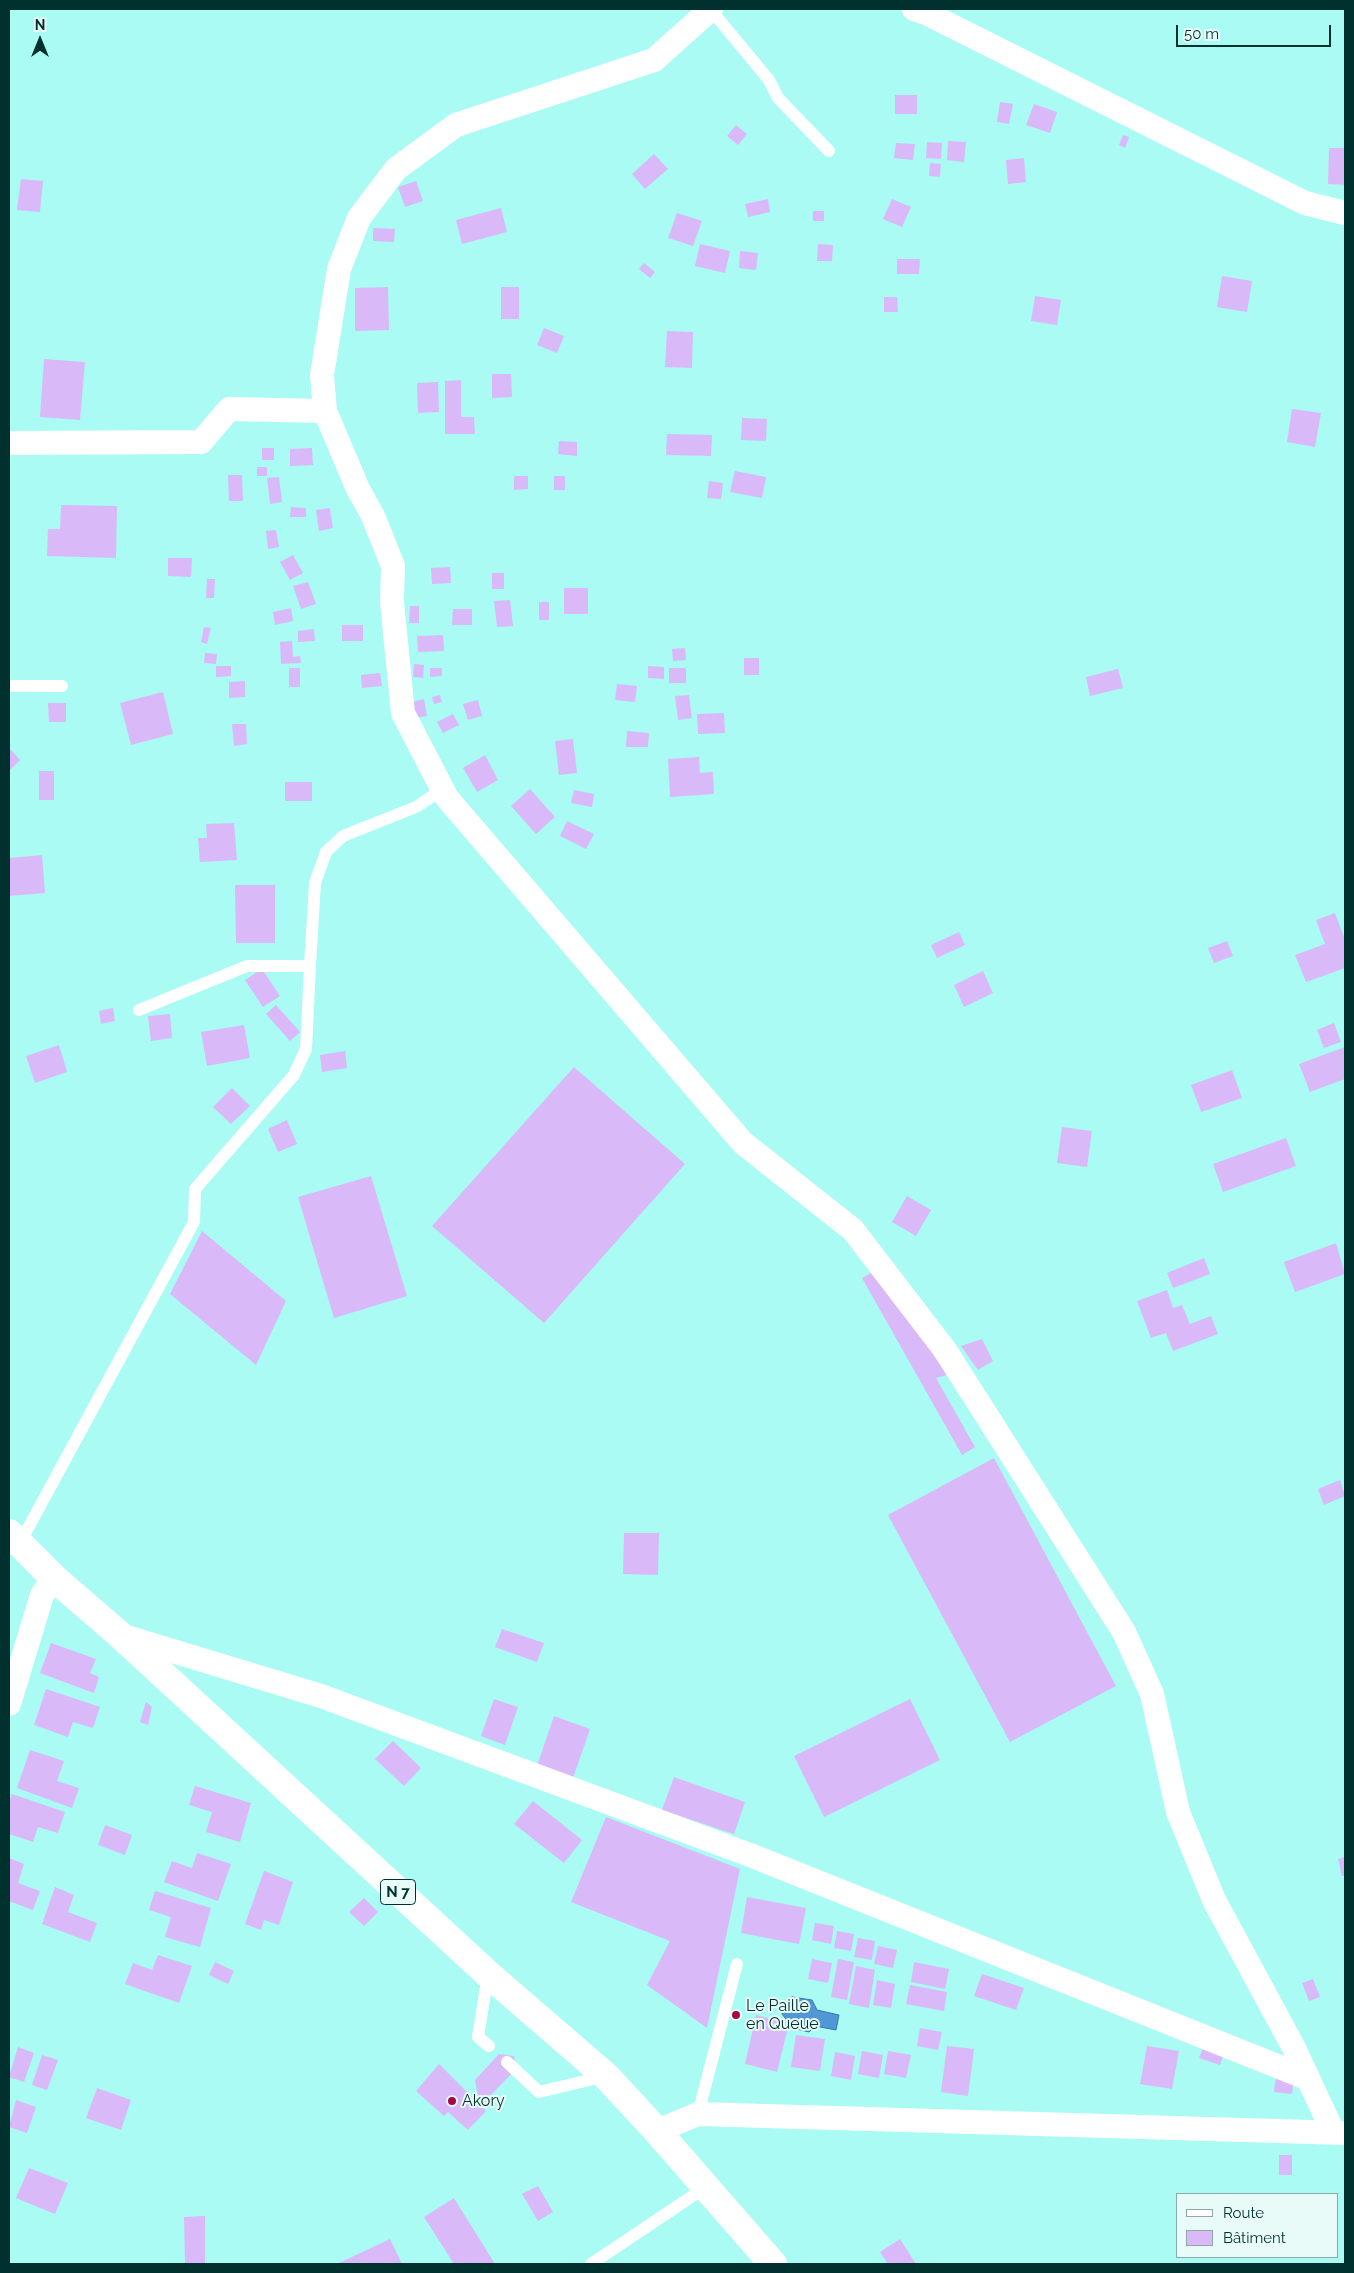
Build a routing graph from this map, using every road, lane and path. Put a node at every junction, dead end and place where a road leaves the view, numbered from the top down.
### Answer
1 (914, 9) edge
2 (711, 10) edge
3 (829, 151) dead end
4 (1345, 213) edge
5 (325, 411) junction
6 (9, 443) edge
7 (9, 686) edge
8 (62, 686) dead end
9 (442, 789) junction
10 (310, 966) junction
11 (139, 1010) dead end
12 (14, 1538) edge
13 (54, 1578) junction
14 (120, 1635) junction
15 (9, 1704) edge
16 (737, 1964) dead end
17 (488, 1974) junction
18 (489, 2046) dead end
19 (507, 2062) dead end
20 (606, 2076) junction
21 (1308, 2078) junction
22 (698, 2114) junction
23 (657, 2131) junction
24 (1339, 2132) edge
25 (706, 2187) junction
26 (591, 2264) edge
27 (774, 2264) edge

1 - 4 street
2 - 3 lane
2 - 5 street
5 - 6 street
5 - 9 street
7 - 8 lane
9 - 10 lane
9 - 21 street
10 - 11 lane
10 - 12 lane
12 - 13 main road, N 7
13 - 14 main road, N 7
13 - 15 street
14 - 17 main road, N 7
14 - 21 street
16 - 22 lane
17 - 18 lane
17 - 20 main road, N 7
19 - 20 lane
20 - 23 main road, N 7
21 - 24 street
22 - 23 street
22 - 24 street
23 - 25 main road, N 7
25 - 26 lane
25 - 27 main road, N 7

